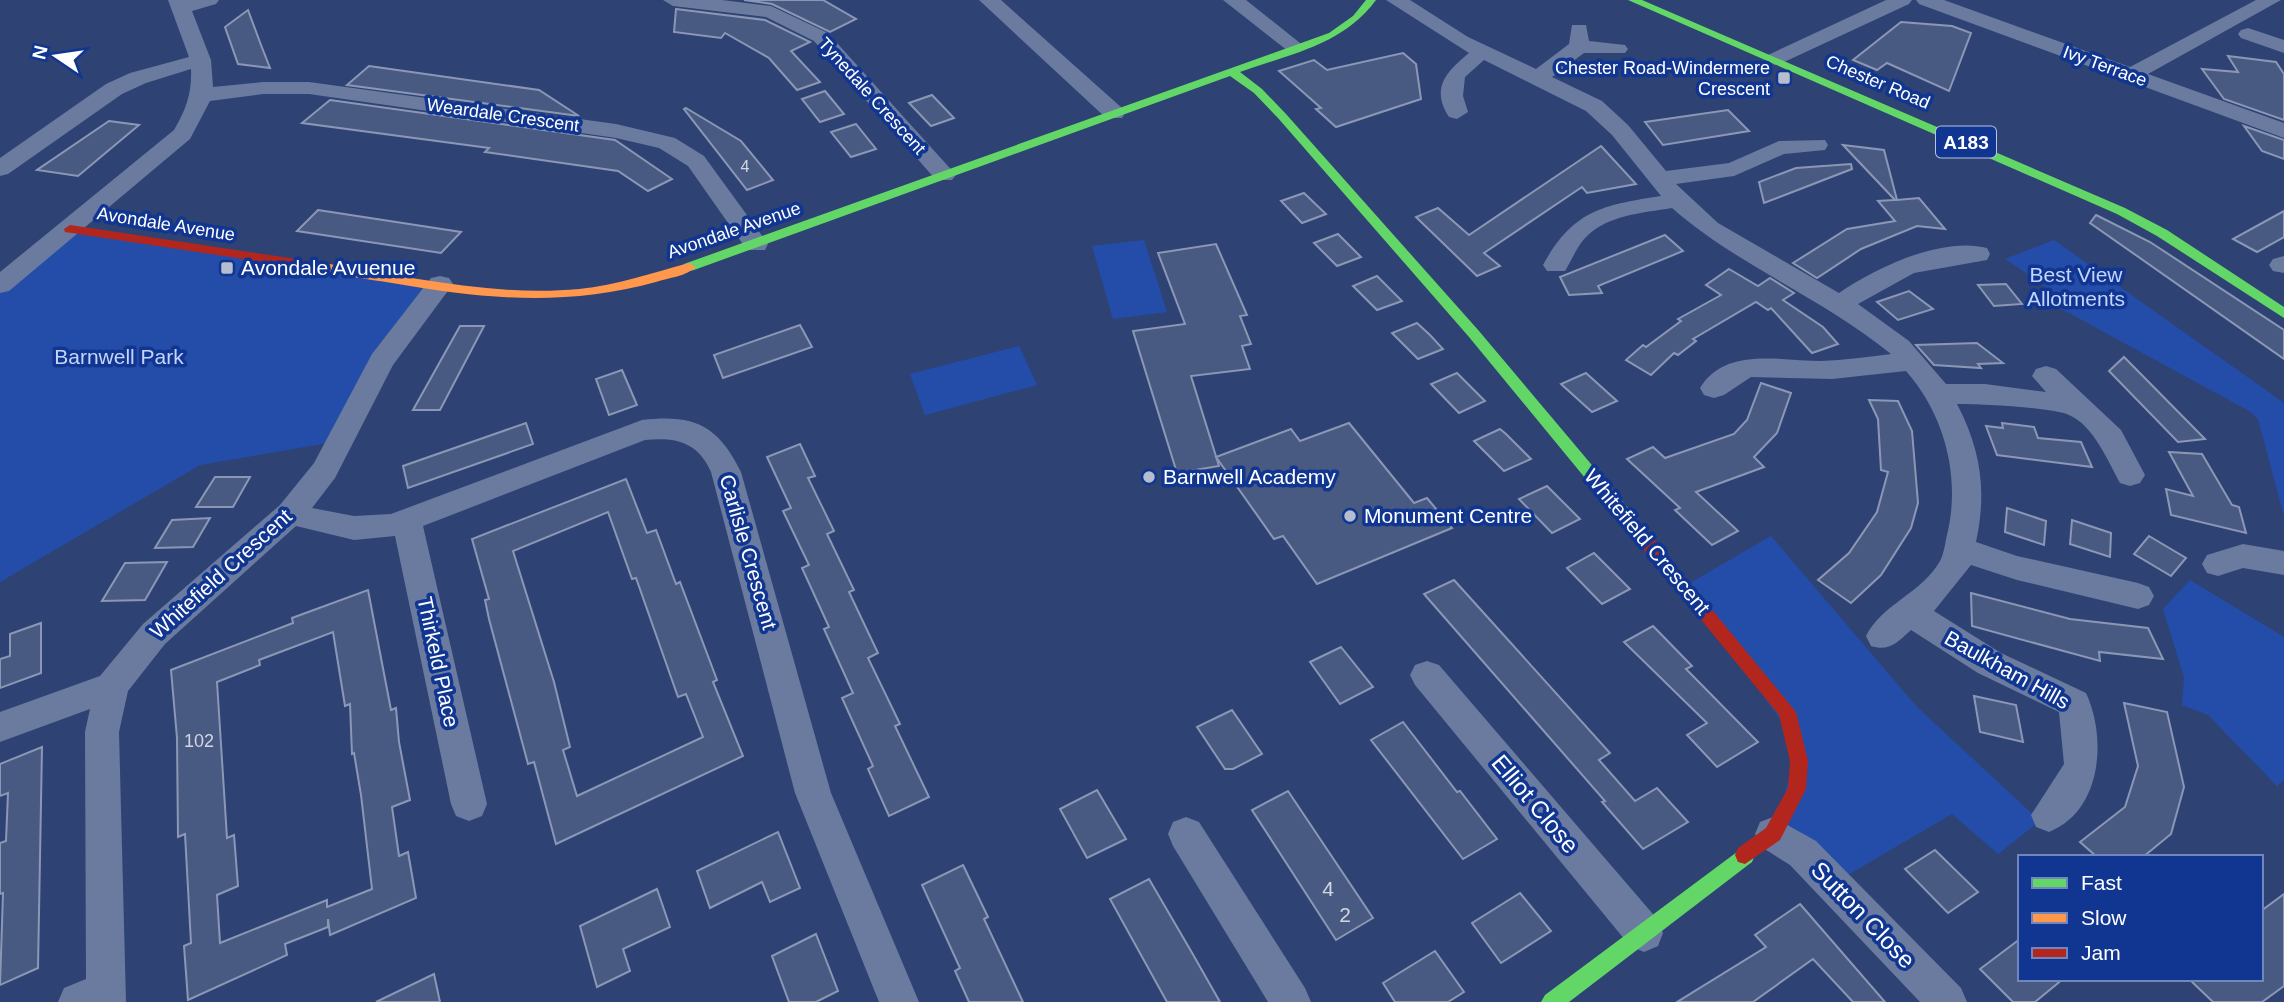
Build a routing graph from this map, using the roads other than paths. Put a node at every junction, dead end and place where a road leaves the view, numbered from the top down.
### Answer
1 (209, 0) edge
2 (673, 0) edge
3 (989, 0) edge
4 (1233, 0) edge
5 (1371, 0) edge
6 (1396, 0) edge
7 (1633, 0) edge
8 (1902, 0) edge
9 (1926, 0) edge
10 (2271, 0) edge
11 (179, 4) edge
12 (2249, 34) dead end
13 (1295, 47) junction
14 (2284, 47) edge
15 (1618, 49) dead end
16 (1483, 51) junction
17 (1775, 59) junction
18 (201, 60) junction
19 (1231, 71) junction
20 (2131, 75) junction
21 (1539, 77) junction
22 (202, 95) junction
23 (1457, 112) dead end
24 (1114, 113) junction
25 (2284, 131) edge
26 (1817, 145) dead end
27 (0, 169) edge
28 (944, 175) junction
29 (1658, 179) junction
30 (1677, 200) junction
31 (71, 229) junction
32 (755, 244) junction
33 (1979, 254) dead end
34 (1556, 265) dead end
35 (440, 284) junction
36 (0, 285) edge
37 (1841, 304) junction
38 (2284, 313) edge
39 (1912, 361) junction
40 (2046, 376) dead end
41 (1714, 387) dead end
42 (1938, 394) junction
43 (2080, 406) junction
44 (2130, 475) dead end
45 (291, 513) junction
46 (407, 520) junction
47 (1959, 549) junction
48 (2284, 563) edge
49 (2218, 564) dead end
50 (2138, 596) dead end
51 (1910, 612) junction
52 (1882, 636) dead end
53 (1426, 675) dead end
54 (112, 687) junction
55 (0, 727) edge
56 (469, 804) dead end
57 (2049, 815) dead end
58 (1186, 834) dead end
59 (1773, 834) junction
60 (1644, 933) junction
61 (96, 998) edge
62 (899, 1002) edge
63 (1291, 1002) edge
64 (1552, 1002) edge
65 (1947, 1002) edge

1 - 11 street
2 - 28 street, Tynedale Crescent
3 - 24 street
4 - 13 street
5 - 13 street, Avondale Avenue
6 - 16 street
7 - 17 street, Chester Road / A183
8 - 17 street
9 - 20 street, Ivy Terrace
10 - 20 street
11 - 18 street
12 - 14 street
13 - 19 street, Avondale Avenue
15 - 21 street
16 - 21 street
16 - 23 street
17 - 38 street, Chester Road / A183
18 - 22 street
18 - 27 street
19 - 24 street, Avondale Avenue
19 - 59 street, Whitefield Crescent
20 - 25 street, Ivy Terrace
21 - 29 street
22 - 31 street
22 - 32 street, Weardale Crescent
24 - 28 street, Avondale Avenue
26 - 29 street
28 - 32 street, Avondale Avenue
29 - 30 street
30 - 34 street
30 - 37 street
31 - 35 street, Avondale Avenue
31 - 36 street
32 - 35 street, Avondale Avenue
33 - 37 street
35 - 45 street, Whitefield Crescent
37 - 39 street
39 - 41 street
39 - 42 street
40 - 43 street
42 - 43 street
42 - 47 street
43 - 44 street
45 - 46 street, Carlisle Crescent
45 - 54 street, Whitefield Crescent
46 - 56 street, Thirkeld Place
46 - 62 street, Carlisle Crescent
47 - 50 street
47 - 51 street
48 - 49 street
51 - 52 street
51 - 57 street, Baulkham Hills
53 - 60 street, Elliot Close
54 - 55 street
54 - 61 street, Whitefield Crescent
58 - 63 street
59 - 60 street, Whitefield Crescent
59 - 65 street, Sutton Close
60 - 64 street, Whitefield Crescent

